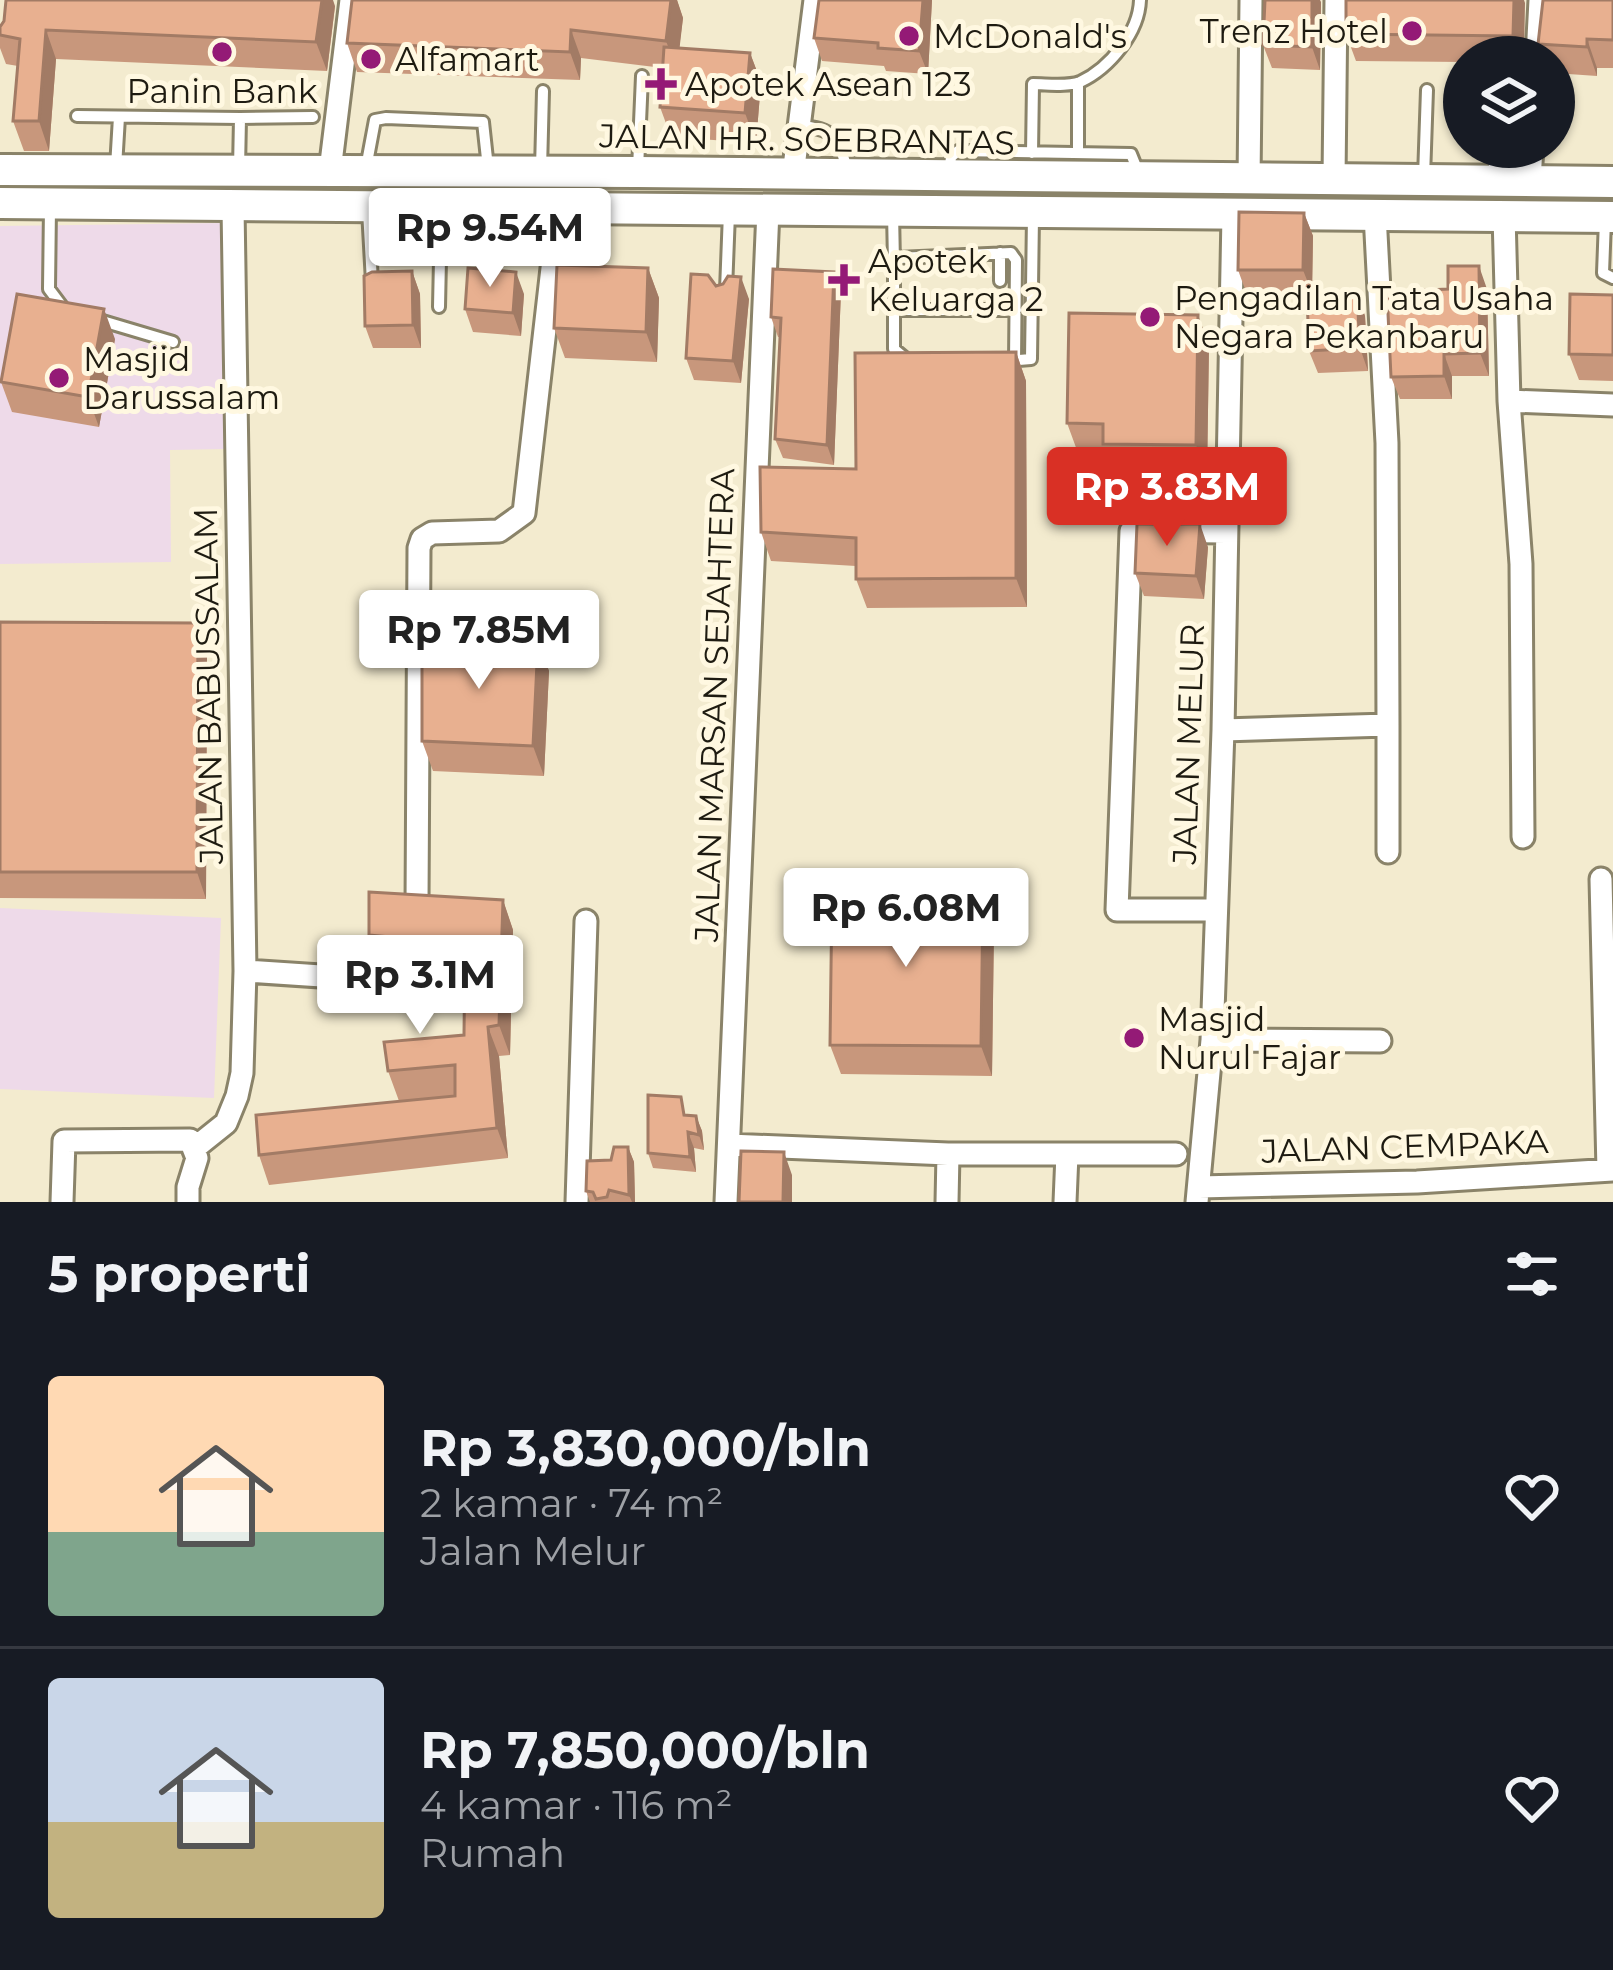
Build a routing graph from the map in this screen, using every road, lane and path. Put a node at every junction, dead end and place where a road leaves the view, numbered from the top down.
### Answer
1 (351, 0) edge
2 (815, 0) edge
3 (1140, 0) edge
4 (1251, 0) edge
5 (1336, 0) edge
6 (1540, 0) edge
7 (1538, 36) edge
8 (642, 76) dead end
9 (1078, 84) junction
10 (1427, 90) dead end
11 (543, 91) dead end
12 (77, 116) dead end
13 (119, 117) junction
14 (313, 117) dead end
15 (240, 118) junction
16 (799, 126) junction
17 (1032, 153) junction
18 (1078, 153) junction
19 (1494, 168) edge
20 (1531, 168) edge
21 (0, 170) edge
22 (116, 170) junction
23 (330, 171) junction
24 (238, 172) junction
25 (366, 172) junction
26 (418, 172) junction
27 (488, 172) junction
28 (638, 172) junction
29 (541, 173) junction
30 (793, 175) junction
31 (849, 176) junction
32 (949, 177) junction
33 (1334, 179) junction
34 (1138, 180) junction
35 (1424, 180) junction
36 (1530, 180) junction
37 (1249, 181) junction
38 (1494, 181) junction
39 (1613, 182) edge
40 (0, 203) edge
41 (50, 204) junction
42 (233, 207) junction
43 (331, 207) junction
44 (368, 207) junction
45 (559, 207) junction
46 (429, 208) junction
47 (729, 210) junction
48 (768, 210) junction
49 (893, 212) junction
50 (1033, 214) junction
51 (1375, 214) junction
52 (1233, 215) junction
53 (1504, 215) junction
54 (1609, 217) edge
55 (1000, 254) junction
56 (894, 263) junction
57 (1613, 278) edge
58 (1000, 281) dead end
59 (372, 290) edge
60 (726, 299) edge
61 (440, 307) dead end
62 (894, 310) junction
63 (1016, 310) junction
64 (172, 342) dead end
65 (910, 360) edge
66 (994, 361) edge
67 (1015, 361) junction
68 (1509, 401) junction
69 (1613, 406) edge
70 (1226, 532) junction
71 (1388, 725) junction
72 (1223, 730) junction
73 (1523, 837) dead end
74 (1388, 852) dead end
75 (1601, 879) dead end
76 (417, 904) edge
77 (1216, 910) junction
78 (586, 921) dead end
79 (245, 971) junction
80 (441, 984) dead end
81 (1211, 1040) junction
82 (1380, 1041) dead end
83 (729, 1145) junction
84 (196, 1147) junction
85 (948, 1154) junction
86 (1066, 1154) junction
87 (1176, 1154) dead end
88 (1611, 1170) edge
89 (1198, 1194) edge
90 (62, 1202) edge
91 (188, 1202) edge
92 (577, 1202) edge
93 (726, 1202) edge
94 (946, 1202) edge
95 (1065, 1202) edge

1 - 23 street
2 - 16 street
3 - 9 lane
4 - 37 street
5 - 33 street
6 - 7 street
8 - 28 lane
9 - 17 lane
9 - 18 lane
10 - 35 lane
11 - 29 lane
12 - 13 lane
13 - 15 lane
13 - 22 lane
14 - 15 lane
15 - 24 lane
16 - 30 street
16 - 31 lane
17 - 18 lane
17 - 32 lane
18 - 34 lane
19 - 38 lane
20 - 36 street
21 - 22 main road, JALAN HR. SOEBRANTAS
22 - 24 main road, JALAN HR. SOEBRANTAS
23 - 24 main road, JALAN HR. SOEBRANTAS
23 - 25 main road, JALAN HR. SOEBRANTAS
23 - 43 main road
25 - 26 main road, JALAN HR. SOEBRANTAS
25 - 27 lane
26 - 27 main road, JALAN HR. SOEBRANTAS
26 - 46 main road
27 - 29 main road, JALAN HR. SOEBRANTAS
28 - 29 main road, JALAN HR. SOEBRANTAS
28 - 30 main road, JALAN HR. SOEBRANTAS
30 - 31 main road, JALAN HR. SOEBRANTAS
31 - 32 main road, JALAN HR. SOEBRANTAS
32 - 34 main road, JALAN HR. SOEBRANTAS
33 - 35 main road, JALAN HR. SOEBRANTAS
33 - 37 main road, JALAN HR. SOEBRANTAS
34 - 37 main road, JALAN HR. SOEBRANTAS
35 - 38 main road, JALAN HR. SOEBRANTAS
36 - 38 main road, JALAN HR. SOEBRANTAS
36 - 39 main road, JALAN HR. SOEBRANTAS
40 - 41 main road
41 - 42 main road
41 - 64 lane
42 - 43 main road
42 - 79 street, JALAN BABUSSALAM
43 - 44 main road
44 - 46 main road
44 - 59 lane
45 - 46 main road
45 - 47 main road
45 - 76 street
46 - 61 lane
47 - 48 main road
47 - 60 lane
48 - 49 main road
48 - 83 street, JALAN MARSAN SEJAHTERA
49 - 50 main road
49 - 56 lane
50 - 52 main road
50 - 67 lane
51 - 52 main road
51 - 53 main road
51 - 71 street
52 - 70 street, JALAN MELUR
53 - 54 main road
53 - 68 street
54 - 57 lane
55 - 56 lane
55 - 58 lane
55 - 63 lane
56 - 62 lane
62 - 63 lane
62 - 65 lane
63 - 67 lane
66 - 67 lane
68 - 69 street
68 - 73 street
70 - 72 street, JALAN MELUR
70 - 77 street
71 - 72 street
71 - 74 street
72 - 77 street, JALAN MELUR
75 - 88 street
77 - 81 street, JALAN MELUR
78 - 92 street
79 - 80 street
79 - 84 street, JALAN BABUSSALAM
81 - 82 street
81 - 89 street, JALAN MELUR
83 - 85 street
83 - 93 street, JALAN MARSAN SEJAHTERA
84 - 90 street
84 - 91 street
85 - 86 street
85 - 94 street
86 - 87 street
86 - 95 street
88 - 89 street, JALAN CEMPAKA

